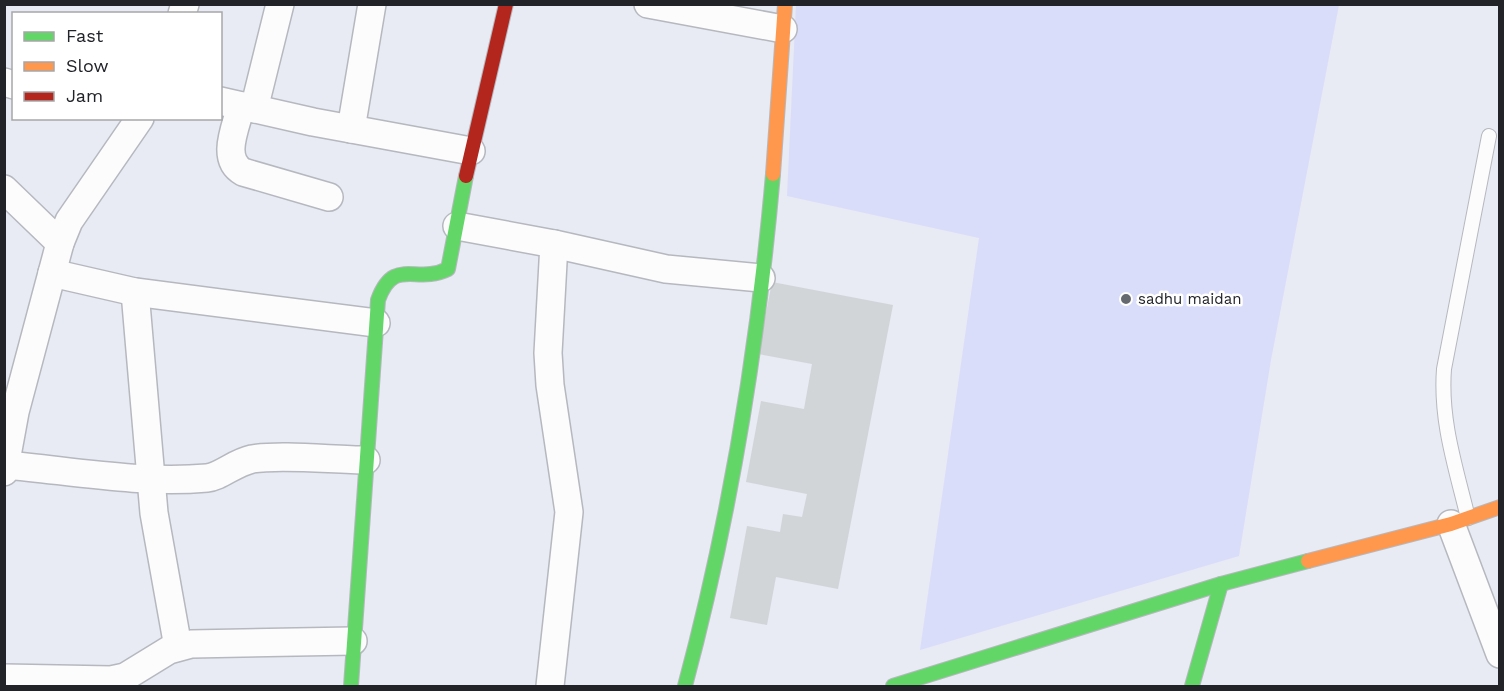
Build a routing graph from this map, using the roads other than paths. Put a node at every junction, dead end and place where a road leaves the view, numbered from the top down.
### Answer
1 (280, 4) edge
2 (372, 4) edge
3 (506, 4) edge
4 (648, 4) edge
5 (784, 17) edge
6 (238, 105) edge
7 (130, 121) edge
8 (351, 129) junction
9 (1489, 136) dead end
10 (471, 151) junction
11 (4, 189) edge
12 (329, 197) dead end
13 (457, 226) junction
14 (60, 243) junction
15 (554, 243) junction
16 (52, 273) junction
17 (761, 278) junction
18 (135, 292) junction
19 (376, 323) junction
20 (366, 460) junction
21 (5, 468) edge
22 (151, 478) junction
23 (1500, 507) edge
24 (1459, 521) junction
25 (1221, 584) junction
26 (353, 641) junction
27 (178, 647) junction
28 (1500, 654) edge
29 (4, 678) edge
30 (351, 687) edge
31 (549, 687) edge
32 (685, 687) edge
33 (893, 687) edge
34 (1192, 687) edge

1 - 6 street
2 - 8 street
3 - 10 street
4 - 5 street
5 - 17 street
6 - 8 street
6 - 12 street
7 - 14 street
8 - 10 street
9 - 24 lane
10 - 13 street
11 - 14 street
13 - 15 street
13 - 19 street
14 - 16 street
15 - 17 street
15 - 31 street
16 - 18 street
16 - 21 street
17 - 32 street
18 - 19 street
18 - 22 street
19 - 20 street
20 - 22 street
20 - 26 street
21 - 22 street
22 - 27 street
23 - 24 street
24 - 25 street
24 - 28 street
25 - 33 street
25 - 34 street
26 - 27 street
26 - 30 street
27 - 29 street

